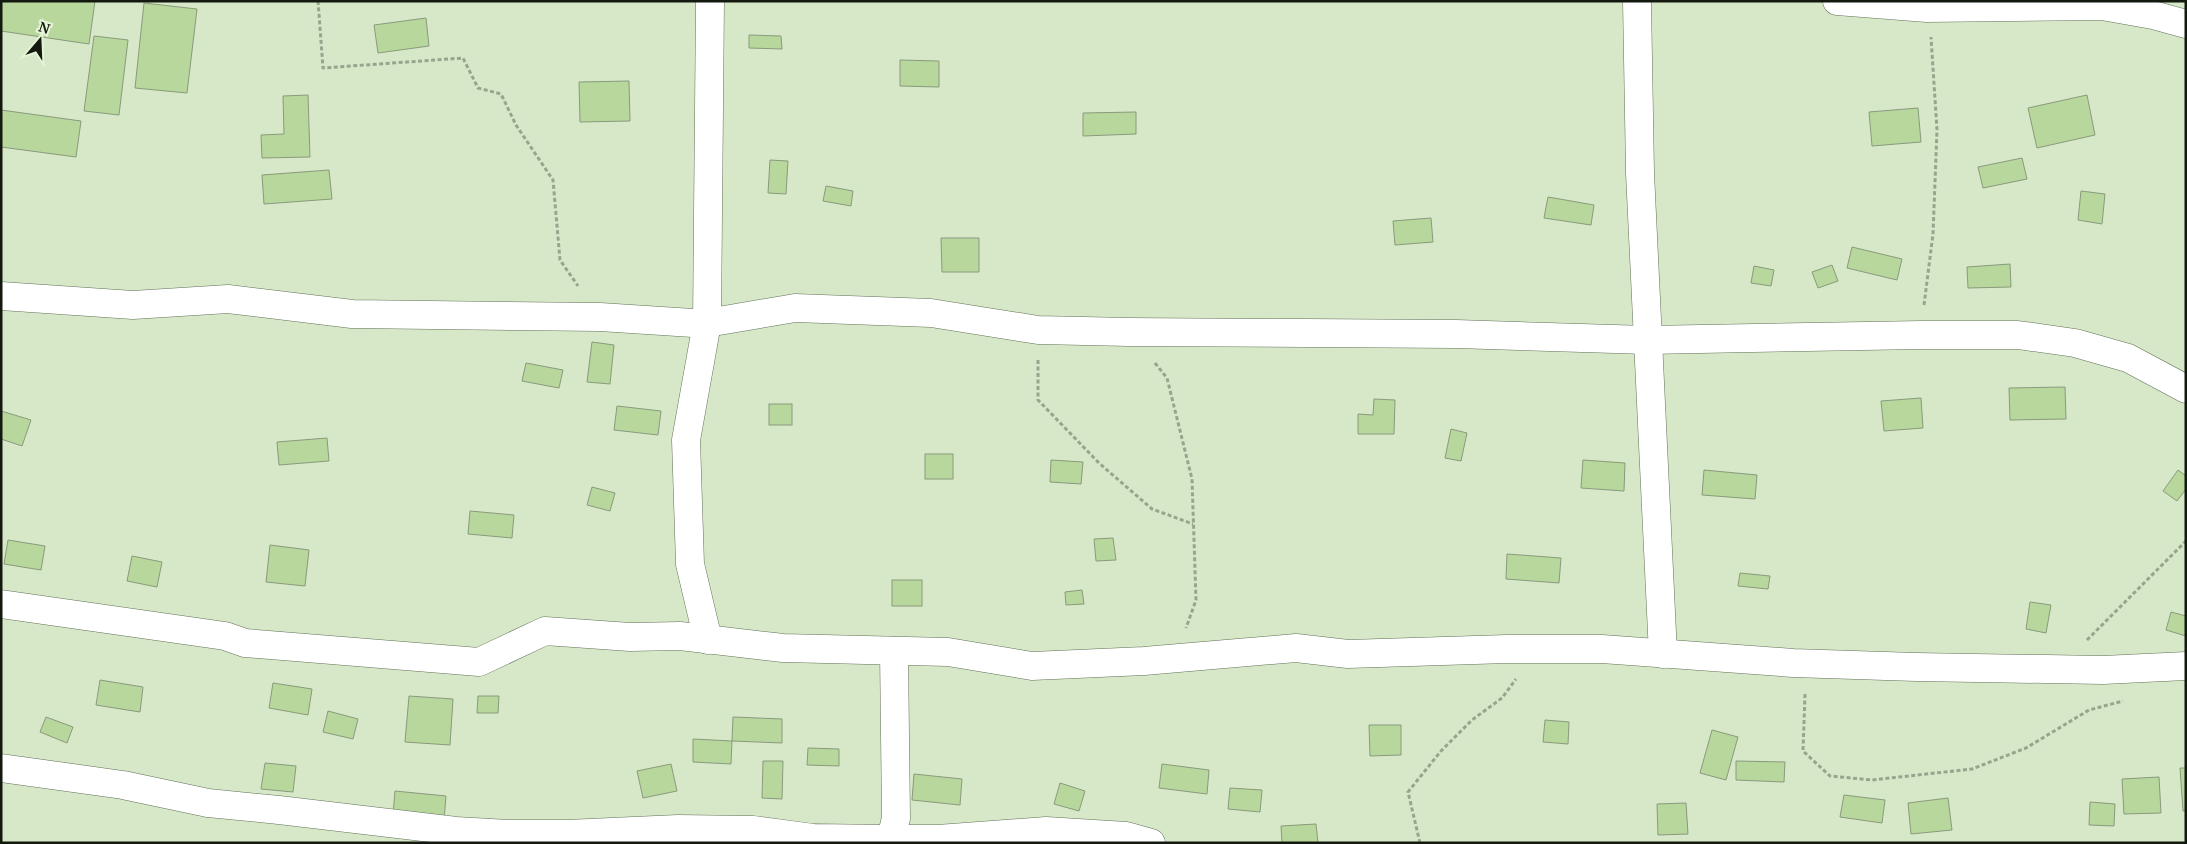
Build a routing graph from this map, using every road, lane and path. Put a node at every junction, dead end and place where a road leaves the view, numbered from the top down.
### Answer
1 (318, 1) edge
2 (710, 1) edge
3 (1637, 1) edge
4 (1837, 1) edge
5 (2063, 3) edge
6 (1927, 8) junction
7 (2186, 24) edge
8 (1, 296) edge
9 (600, 317) junction
10 (707, 323) junction
11 (1038, 330) junction
12 (1129, 332) junction
13 (1922, 335) junction
14 (1647, 340) junction
15 (2186, 389) edge
16 (1193, 524) junction
17 (2186, 541) edge
18 (1, 604) edge
19 (708, 640) junction
20 (1526, 649) junction
21 (894, 651) junction
22 (1663, 654) junction
23 (1176, 658) junction
24 (1806, 664) junction
25 (2186, 666) edge
26 (2059, 668) junction
27 (2131, 699) dead end
28 (1, 768) edge
29 (891, 841) edge
30 (1151, 843) edge
31 (1420, 843) edge

1 - 9 path
2 - 10 street
3 - 14 street
4 - 6 street
5 - 6 street
5 - 7 street
6 - 13 path
8 - 9 street
9 - 10 street
10 - 11 street
10 - 19 street
11 - 12 street
11 - 16 path
12 - 14 street
12 - 16 path
13 - 14 street
13 - 15 street
14 - 22 street
16 - 23 path
17 - 26 path
18 - 19 street
19 - 21 street
20 - 22 street
20 - 23 street
20 - 31 path
21 - 23 street
21 - 29 street
22 - 24 street
24 - 26 street
24 - 27 path
25 - 26 street
28 - 29 street
29 - 30 street

